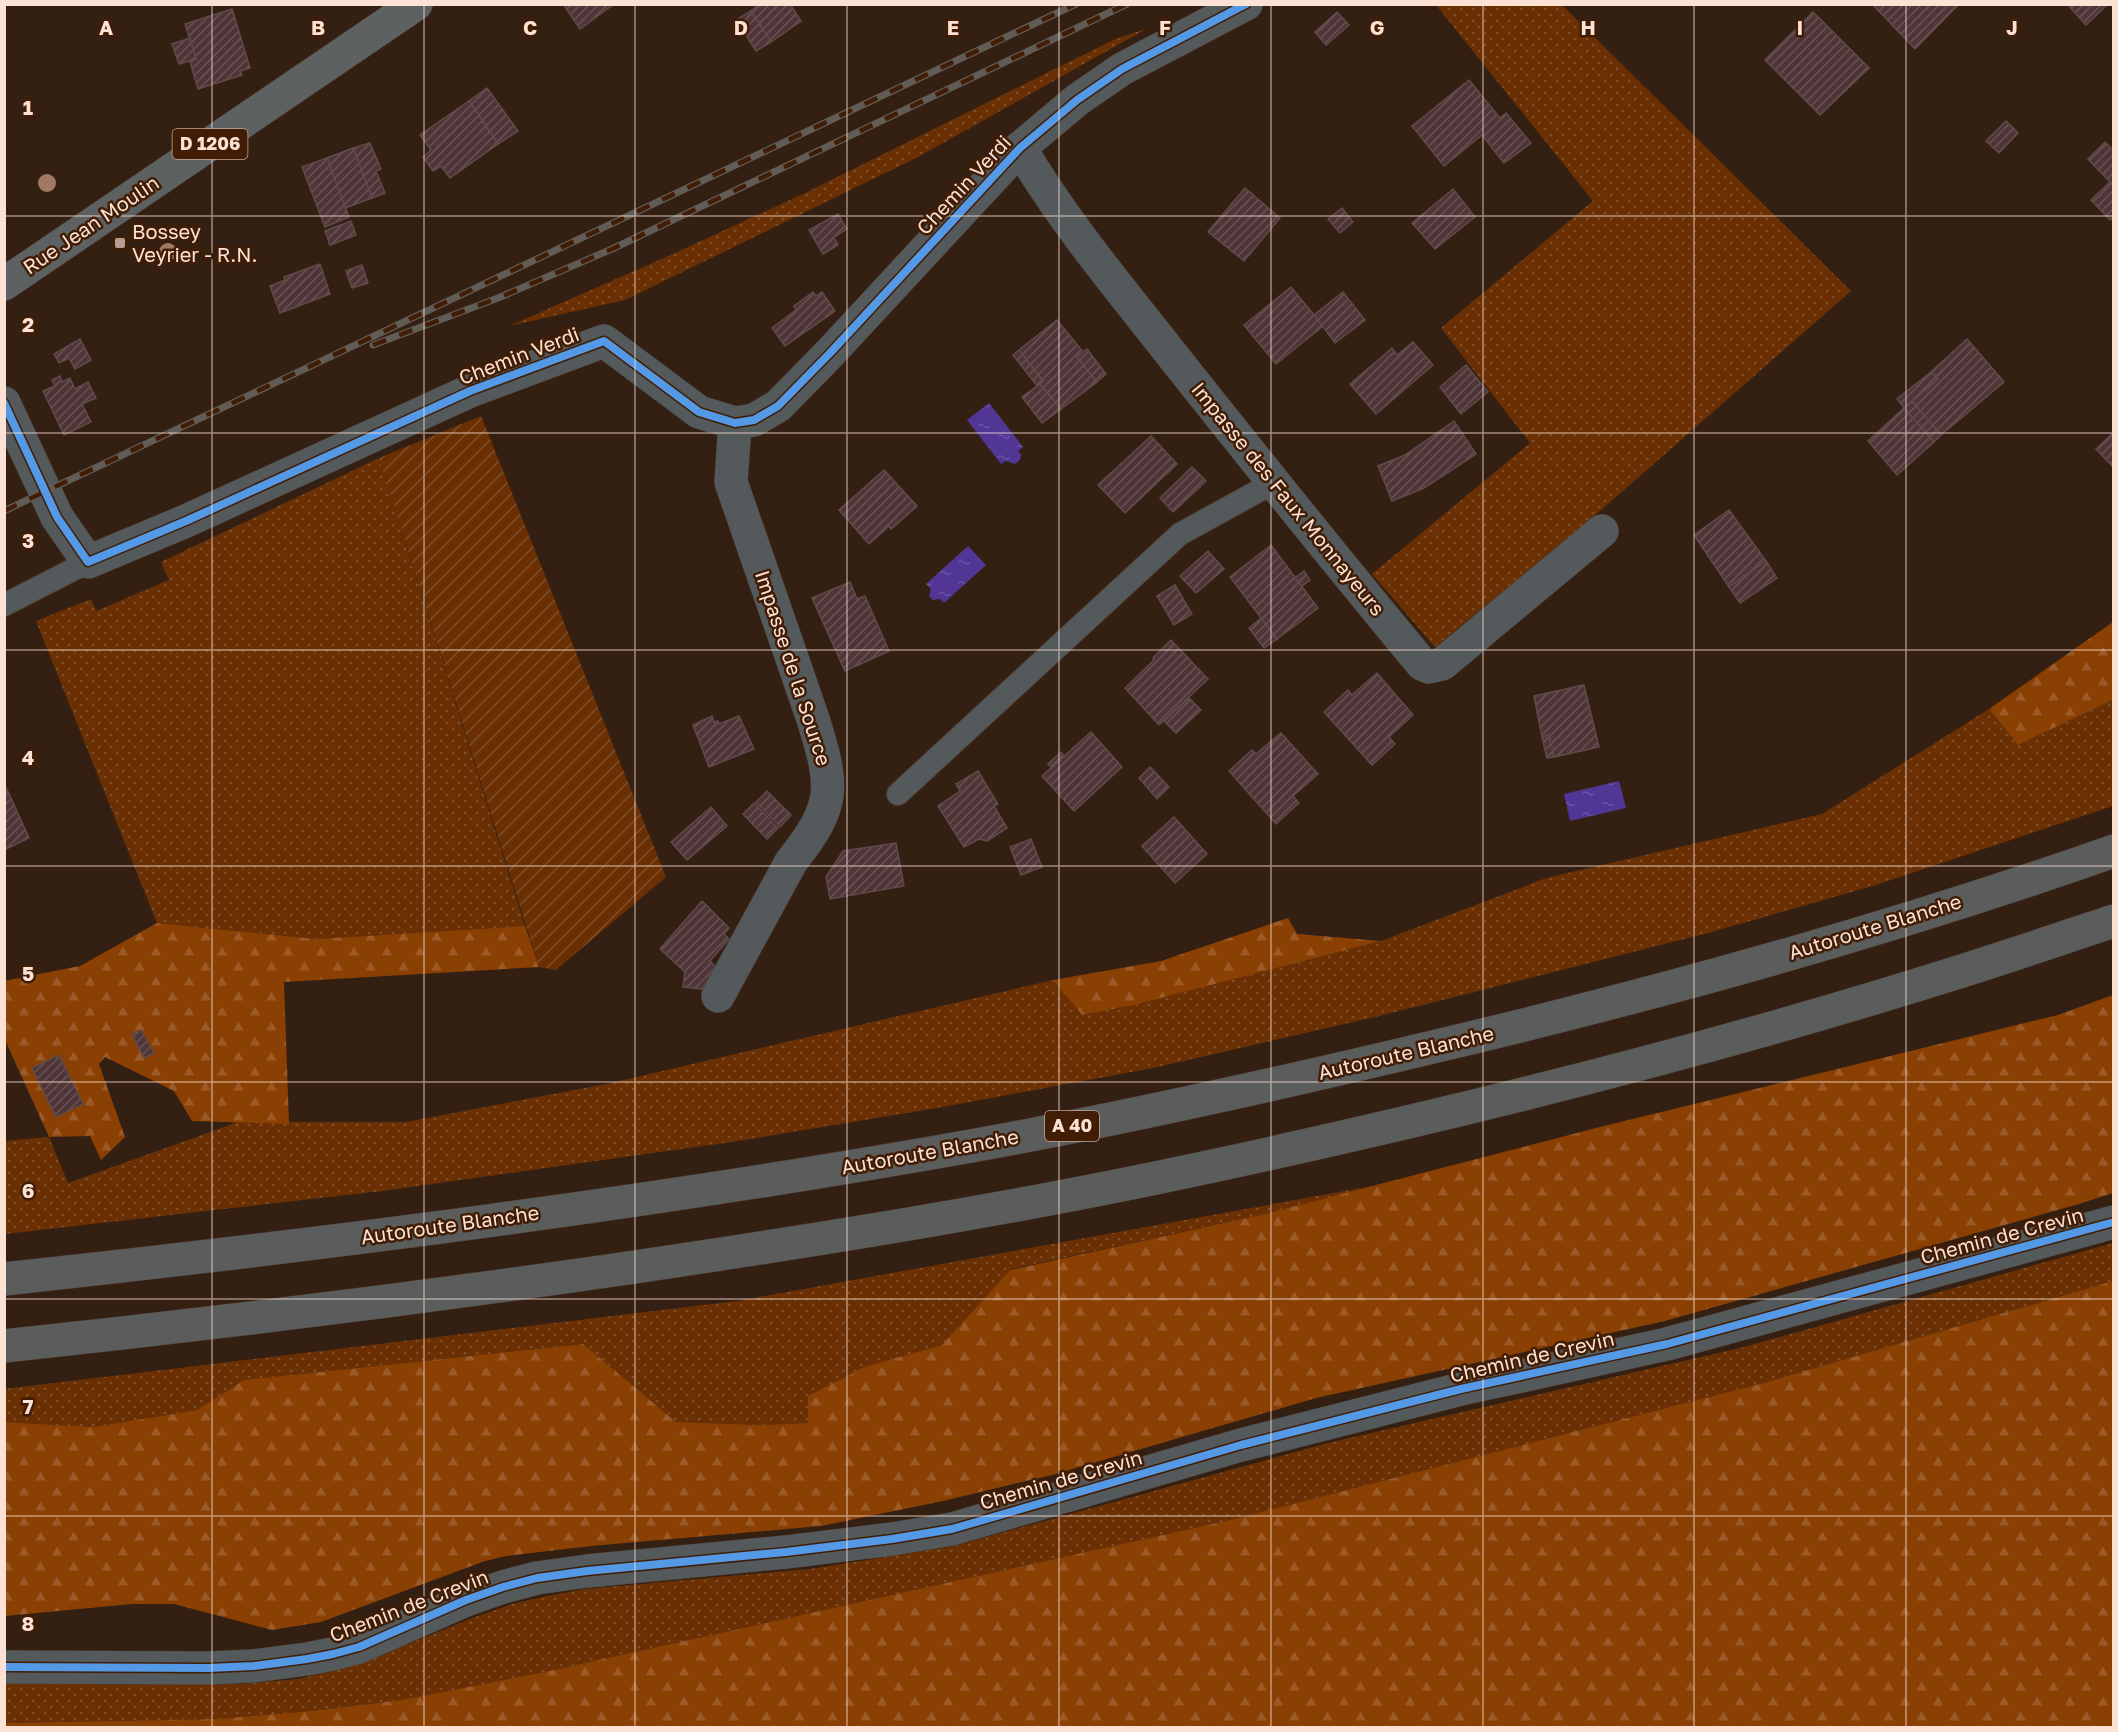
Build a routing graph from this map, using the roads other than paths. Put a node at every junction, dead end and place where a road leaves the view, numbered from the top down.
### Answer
1 (416, 4) edge
2 (1246, 4) edge
3 (1020, 148) junction
4 (4, 284) edge
5 (4, 403) edge
6 (735, 423) junction
7 (1274, 483) junction
8 (1602, 531) dead end
9 (88, 562) junction
10 (4, 604) edge
11 (898, 794) dead end
12 (2114, 851) edge
13 (2114, 921) edge
14 (718, 996) dead end
15 (2114, 1222) edge
16 (4, 1279) edge
17 (4, 1347) edge
18 (4, 1667) edge

1 - 4 main road, Rue Jean Moulin / D 1206
2 - 3 street, Chemin Verdi
3 - 6 street, Chemin Verdi
3 - 7 street, Impasse des Faux Monnayeurs
5 - 9 street
6 - 9 street, Chemin Verdi
6 - 14 street, Impasse de la Source
7 - 8 street, Impasse des Faux Monnayeurs
7 - 11 lane
9 - 10 lane
12 - 16 highway, Autoroute Blanche / A 40
13 - 17 highway
15 - 18 street, Chemin de Crevin

